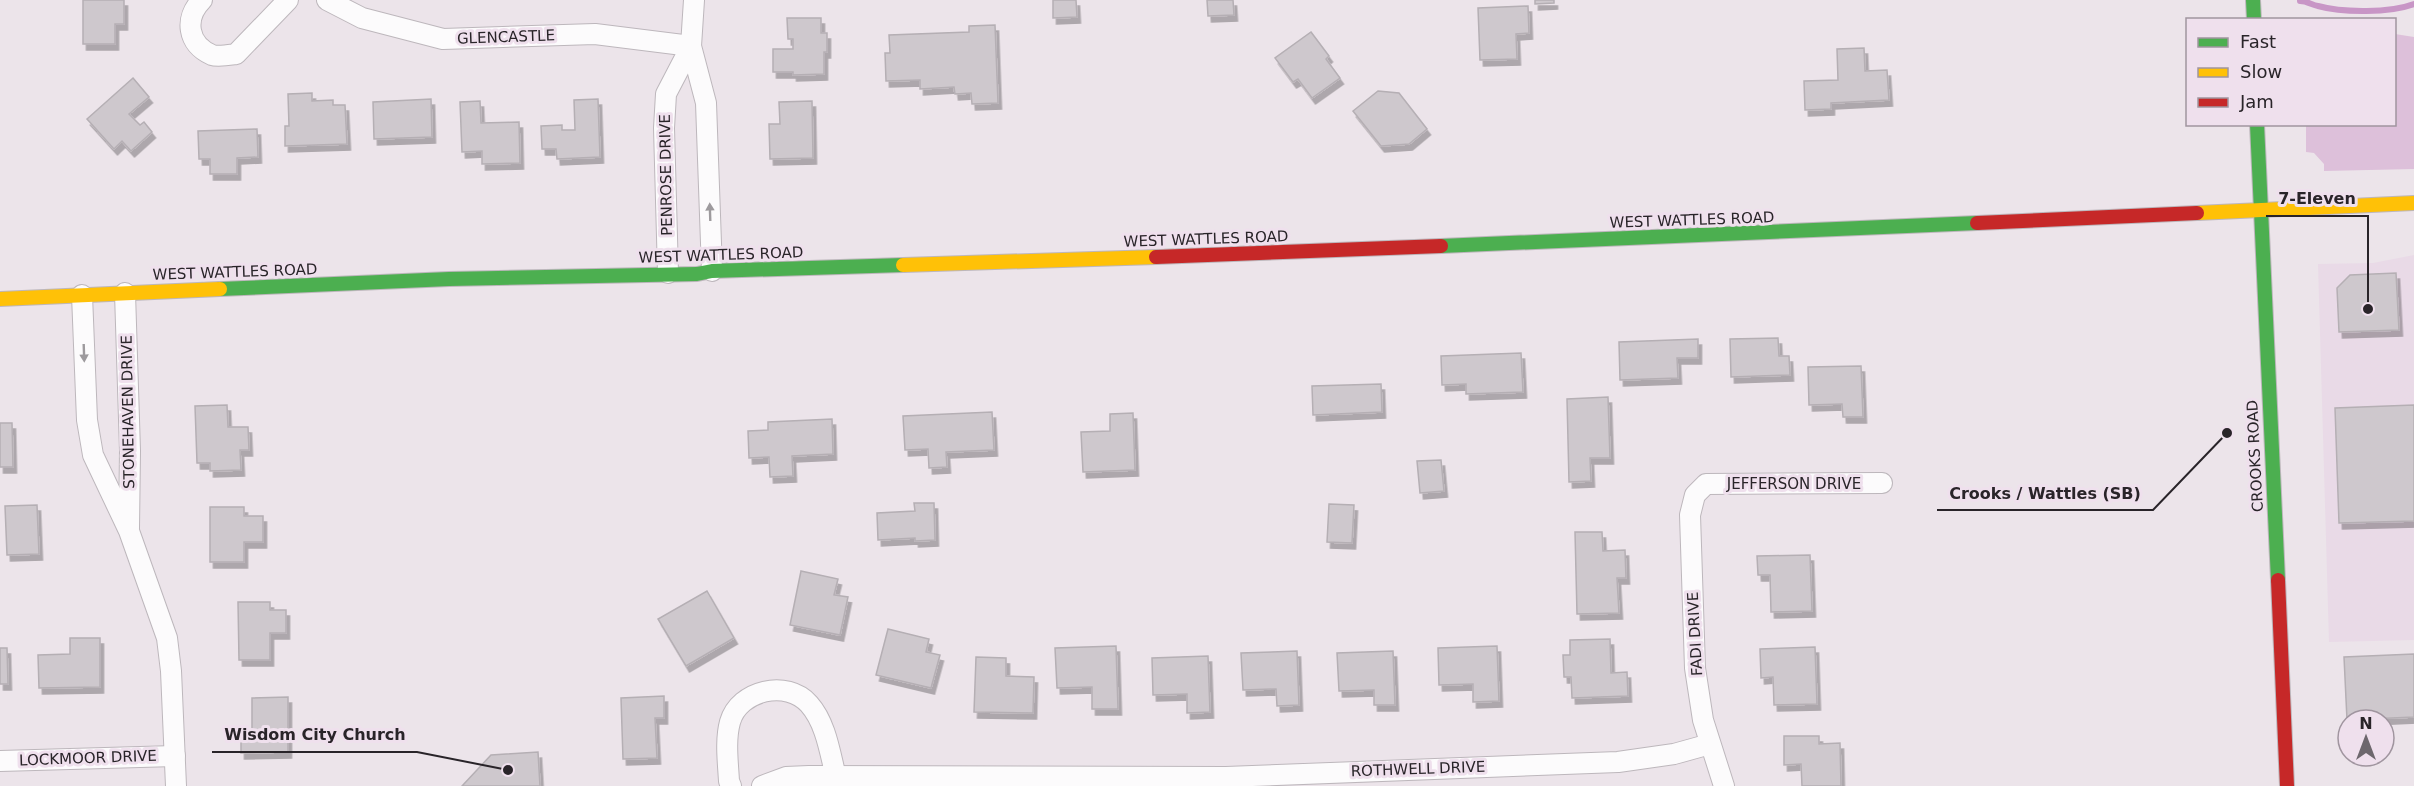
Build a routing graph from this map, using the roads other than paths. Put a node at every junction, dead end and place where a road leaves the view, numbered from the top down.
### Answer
1 (202, 0) edge
2 (288, 0) edge
3 (327, 0) edge
4 (694, 0) edge
5 (2253, 0) edge
6 (2254, 18) edge
7 (691, 46) junction
8 (2257, 126) edge
9 (2414, 203) edge
10 (2260, 212) junction
11 (712, 271) junction
12 (668, 273) junction
13 (125, 293) junction
14 (82, 295) junction
15 (0, 298) edge
16 (1882, 483) dead end
17 (1706, 484) joint
18 (129, 531) junction
19 (1710, 744) junction
20 (175, 756) junction
21 (0, 761) edge
22 (836, 777) junction
23 (1380, 778) edge
24 (176, 786) edge
25 (731, 786) edge
26 (762, 786) edge
27 (1724, 786) edge
28 (2287, 786) edge

1 - 2 street
3 - 7 street, GLENCASTLE
4 - 7 street, PENROSE DRIVE
5 - 6 street
11 -> 7 street, PENROSE DRIVE
7 - 12 street, PENROSE DRIVE
8 - 10 street, CROOKS ROAD
9 - 10 street, WEST WATTLES ROAD
10 - 11 street, WEST WATTLES ROAD
10 - 28 street, CROOKS ROAD
11 - 12 street, WEST WATTLES ROAD
12 - 13 street, WEST WATTLES ROAD
13 - 14 street, WEST WATTLES ROAD
13 - 18 street, STONEHAVEN DRIVE
14 - 15 street, WEST WATTLES ROAD
14 -> 18 street, STONEHAVEN DRIVE
16 - 17 street, JEFFERSON DRIVE
17 - 19 street, FADI DRIVE
18 - 20 street, STONEHAVEN DRIVE
19 - 23 street, ROTHWELL DRIVE
19 - 27 street, FADI DRIVE
20 - 21 street, LOCKMOOR DRIVE
20 - 24 street, STONEHAVEN DRIVE
22 - 23 street, ROTHWELL DRIVE
22 - 25 street
22 - 26 street, ROTHWELL DRIVE

